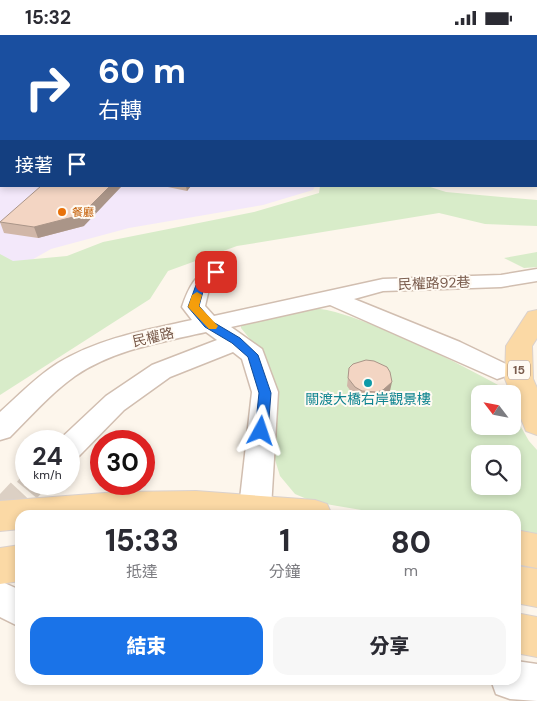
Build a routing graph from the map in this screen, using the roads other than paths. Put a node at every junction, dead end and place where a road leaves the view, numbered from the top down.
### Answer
1 (216, 272) dead end
2 (537, 275) edge
3 (332, 298) junction
4 (537, 319) edge
5 (209, 324) junction
6 (236, 341) junction
7 (497, 370) dead end
8 (537, 423) edge
9 (0, 429) edge
10 (80, 437) edge
11 (255, 508) junction
12 (50, 510) edge
13 (272, 510) edge
14 (15, 514) tunnel mouth
15 (0, 516) edge
16 (521, 548) edge
17 (537, 551) edge
18 (15, 564) edge
19 (0, 566) edge
20 (521, 585) edge
21 (537, 588) edge
22 (0, 598) edge
23 (15, 606) edge
24 (521, 634) edge
25 (537, 637) edge
26 (521, 681) edge
27 (537, 683) edge

1 - 5 street
2 - 3 street, 民權路92巷
3 - 5 street, 民權路
3 - 7 street
4 - 8 main road, 15
5 - 6 street
5 - 9 street, 民權路
6 - 10 street
6 - 11 street
11 - 12 main road
11 - 13 main road
14 - 15 main road
16 - 17 main road
18 - 19 main road
20 - 21 main road
22 - 23 street
24 - 25 main road
26 - 27 street

